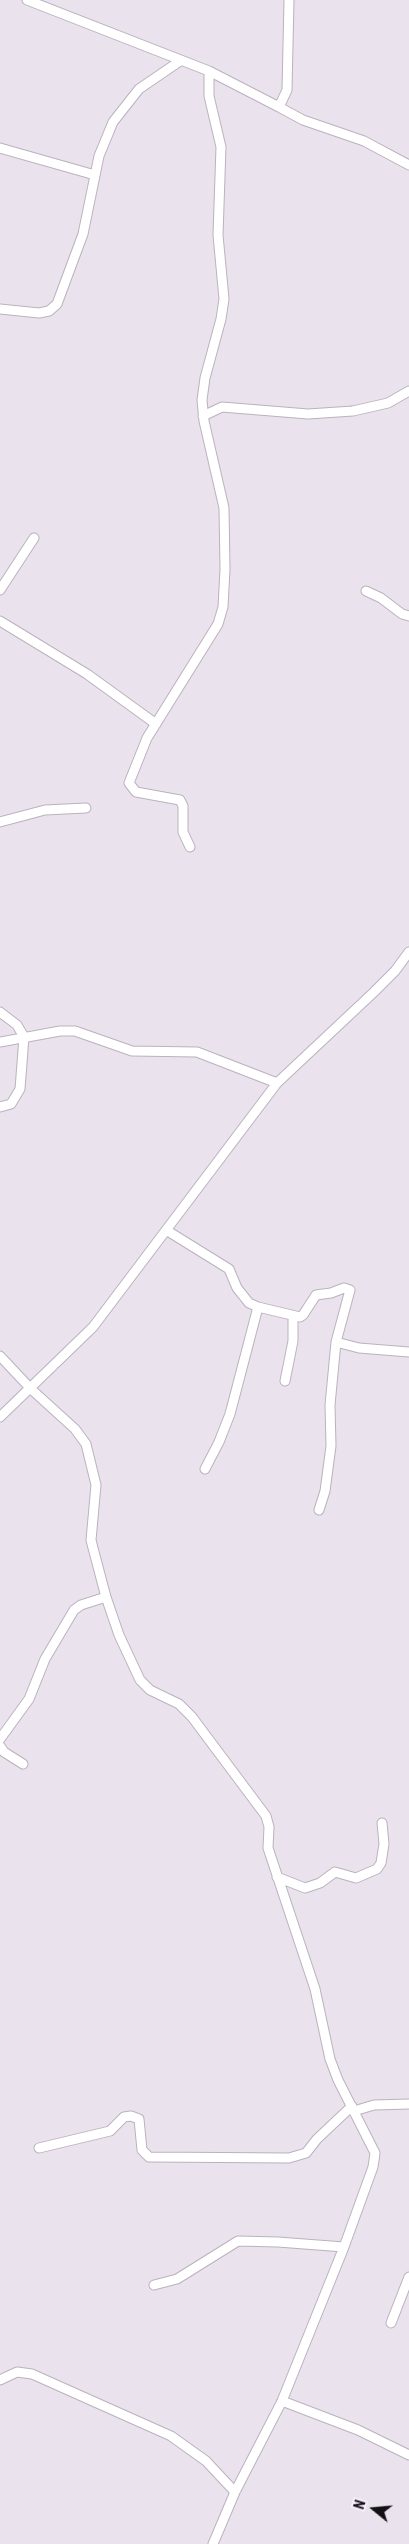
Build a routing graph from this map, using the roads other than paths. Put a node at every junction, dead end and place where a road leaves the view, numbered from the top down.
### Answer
1 (27, 0) edge
2 (289, 0) edge
3 (180, 60) junction
4 (209, 71) junction
5 (279, 107) junction
6 (0, 148) edge
7 (409, 166) edge
8 (95, 175) junction
9 (0, 309) edge
10 (409, 391) edge
11 (203, 416) junction
12 (34, 538) dead end
13 (0, 590) edge
14 (366, 591) dead end
15 (409, 616) edge
16 (0, 621) edge
17 (156, 724) junction
18 (86, 808) dead end
19 (0, 822) edge
20 (190, 847) dead end
21 (409, 952) edge
22 (0, 1012) edge
23 (24, 1037) junction
24 (0, 1042) edge
25 (277, 1083) junction
26 (0, 1107) edge
27 (166, 1230) junction
28 (258, 1307) junction
29 (293, 1316) junction
30 (336, 1342) junction
31 (409, 1352) edge
32 (0, 1356) edge
33 (284, 1382) dead end
34 (31, 1389) junction
35 (0, 1417) edge
36 (205, 1469) dead end
37 (318, 1510) dead end
38 (106, 1598) junction
39 (0, 1739) edge
40 (0, 1746) edge
41 (23, 1764) dead end
42 (382, 1823) dead end
43 (277, 1877) junction
44 (409, 2104) edge
45 (353, 2108) junction
46 (39, 2148) dead end
47 (344, 2247) junction
48 (409, 2277) edge
49 (154, 2285) dead end
50 (391, 2322) dead end
51 (0, 2380) edge
52 (282, 2401) junction
53 (409, 2455) edge
54 (235, 2492) junction
55 (213, 2544) edge

1 - 3 street
2 - 5 street
3 - 4 street
3 - 8 street
4 - 5 street
4 - 11 street
5 - 7 street
6 - 8 street
8 - 9 street
10 - 11 street
11 - 17 street
12 - 13 street
14 - 15 street
16 - 17 street
17 - 20 street
18 - 19 street
21 - 25 street
22 - 23 street
23 - 24 street
23 - 25 street
23 - 26 street
25 - 27 street
27 - 28 street
27 - 34 street
28 - 29 street
28 - 36 street
29 - 30 street
29 - 33 street
30 - 31 street
30 - 37 street
32 - 34 street
34 - 35 street
34 - 38 street
38 - 39 street
38 - 43 street
40 - 41 street
42 - 43 street
43 - 45 street
44 - 45 street
45 - 46 street
45 - 47 street
47 - 49 street
47 - 52 street
48 - 50 street
51 - 54 street
52 - 53 street
52 - 54 street
54 - 55 street

